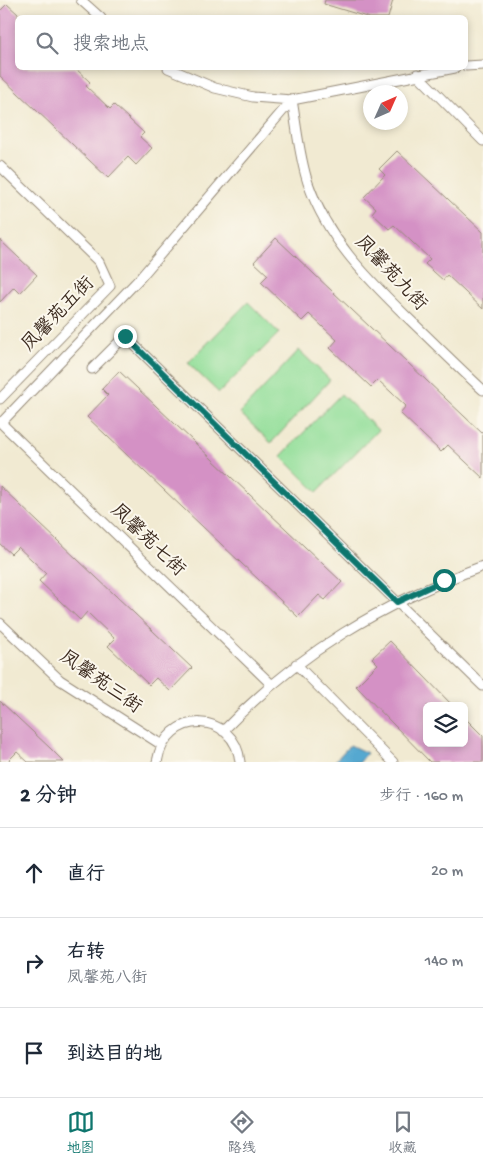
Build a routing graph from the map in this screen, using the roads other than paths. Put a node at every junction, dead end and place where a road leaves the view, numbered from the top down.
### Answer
1 (81, 0) edge
2 (98, 15) edge
3 (483, 65) edge
4 (468, 66) edge
5 (173, 70) edge
6 (442, 70) edge
7 (417, 74) junction
8 (292, 100) junction
9 (483, 141) edge
10 (0, 166) edge
11 (92, 369) dead end
12 (483, 390) edge
13 (0, 399) edge
14 (1, 422) edge
15 (483, 566) edge
16 (397, 602) junction
17 (0, 624) edge
18 (296, 664) junction
19 (271, 684) junction
20 (483, 686) edge
21 (223, 731) junction
22 (162, 745) junction
23 (157, 762) edge
24 (240, 762) edge
25 (393, 762) edge

1 - 2 lane
3 - 4 lane
5 - 8 lane
6 - 7 lane
7 - 8 lane
7 - 9 lane
8 - 12 lane, 凤馨苑九街
8 - 14 lane
10 - 13 lane, 凤馨苑五街
11 - 16 lane
14 - 19 lane, 凤馨苑七街
15 - 16 lane
16 - 18 lane
16 - 20 lane
17 - 22 lane, 凤馨苑三街
18 - 19 lane
18 - 25 lane
19 - 21 lane
21 - 22 lane
21 - 24 lane
22 - 23 lane

